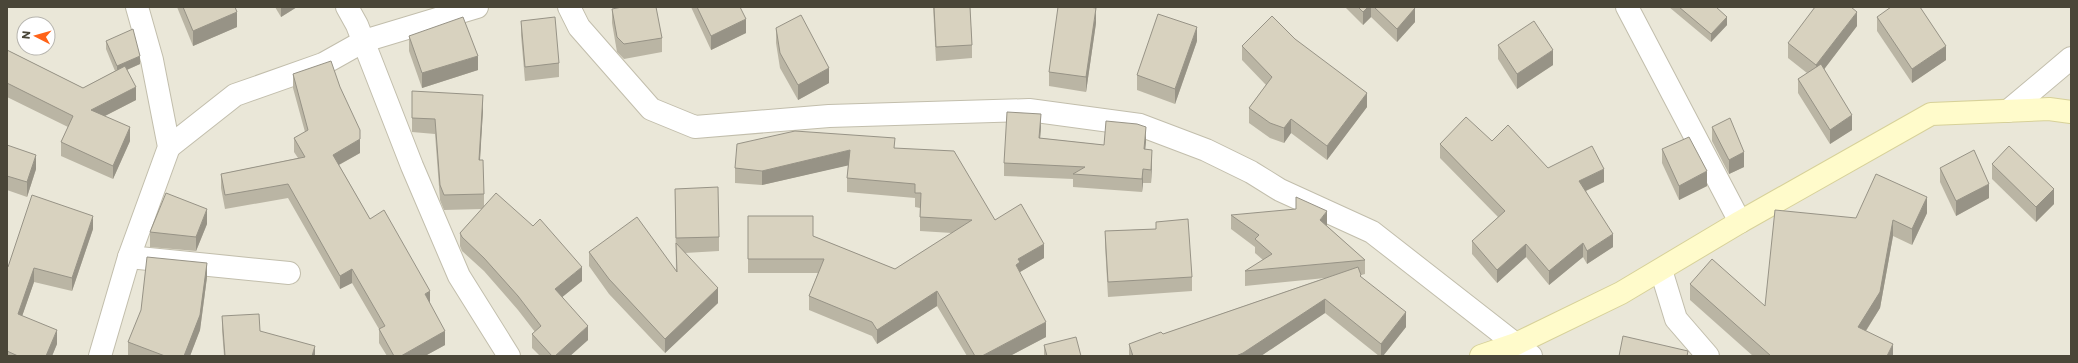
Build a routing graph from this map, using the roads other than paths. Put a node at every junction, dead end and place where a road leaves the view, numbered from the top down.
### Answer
1 (137, 7) edge
2 (347, 7) edge
3 (477, 7) edge
4 (569, 7) edge
5 (1627, 7) edge
6 (364, 41) junction
7 (2071, 58) edge
8 (2008, 111) junction
9 (2071, 112) edge
10 (169, 148) junction
11 (1740, 222) junction
12 (129, 257) junction
13 (1661, 270) junction
14 (289, 273) dead end
15 (1523, 350) edge
16 (100, 356) edge
17 (509, 356) edge
18 (1481, 356) edge
19 (1708, 356) edge

1 - 10 street
2 - 6 street
3 - 6 street
4 - 15 street
5 - 11 street
6 - 10 street
6 - 17 street
7 - 8 street
8 - 9 street
8 - 11 street
10 - 12 street
11 - 13 street
12 - 14 street
12 - 16 street
13 - 15 street
13 - 19 street
15 - 18 street

